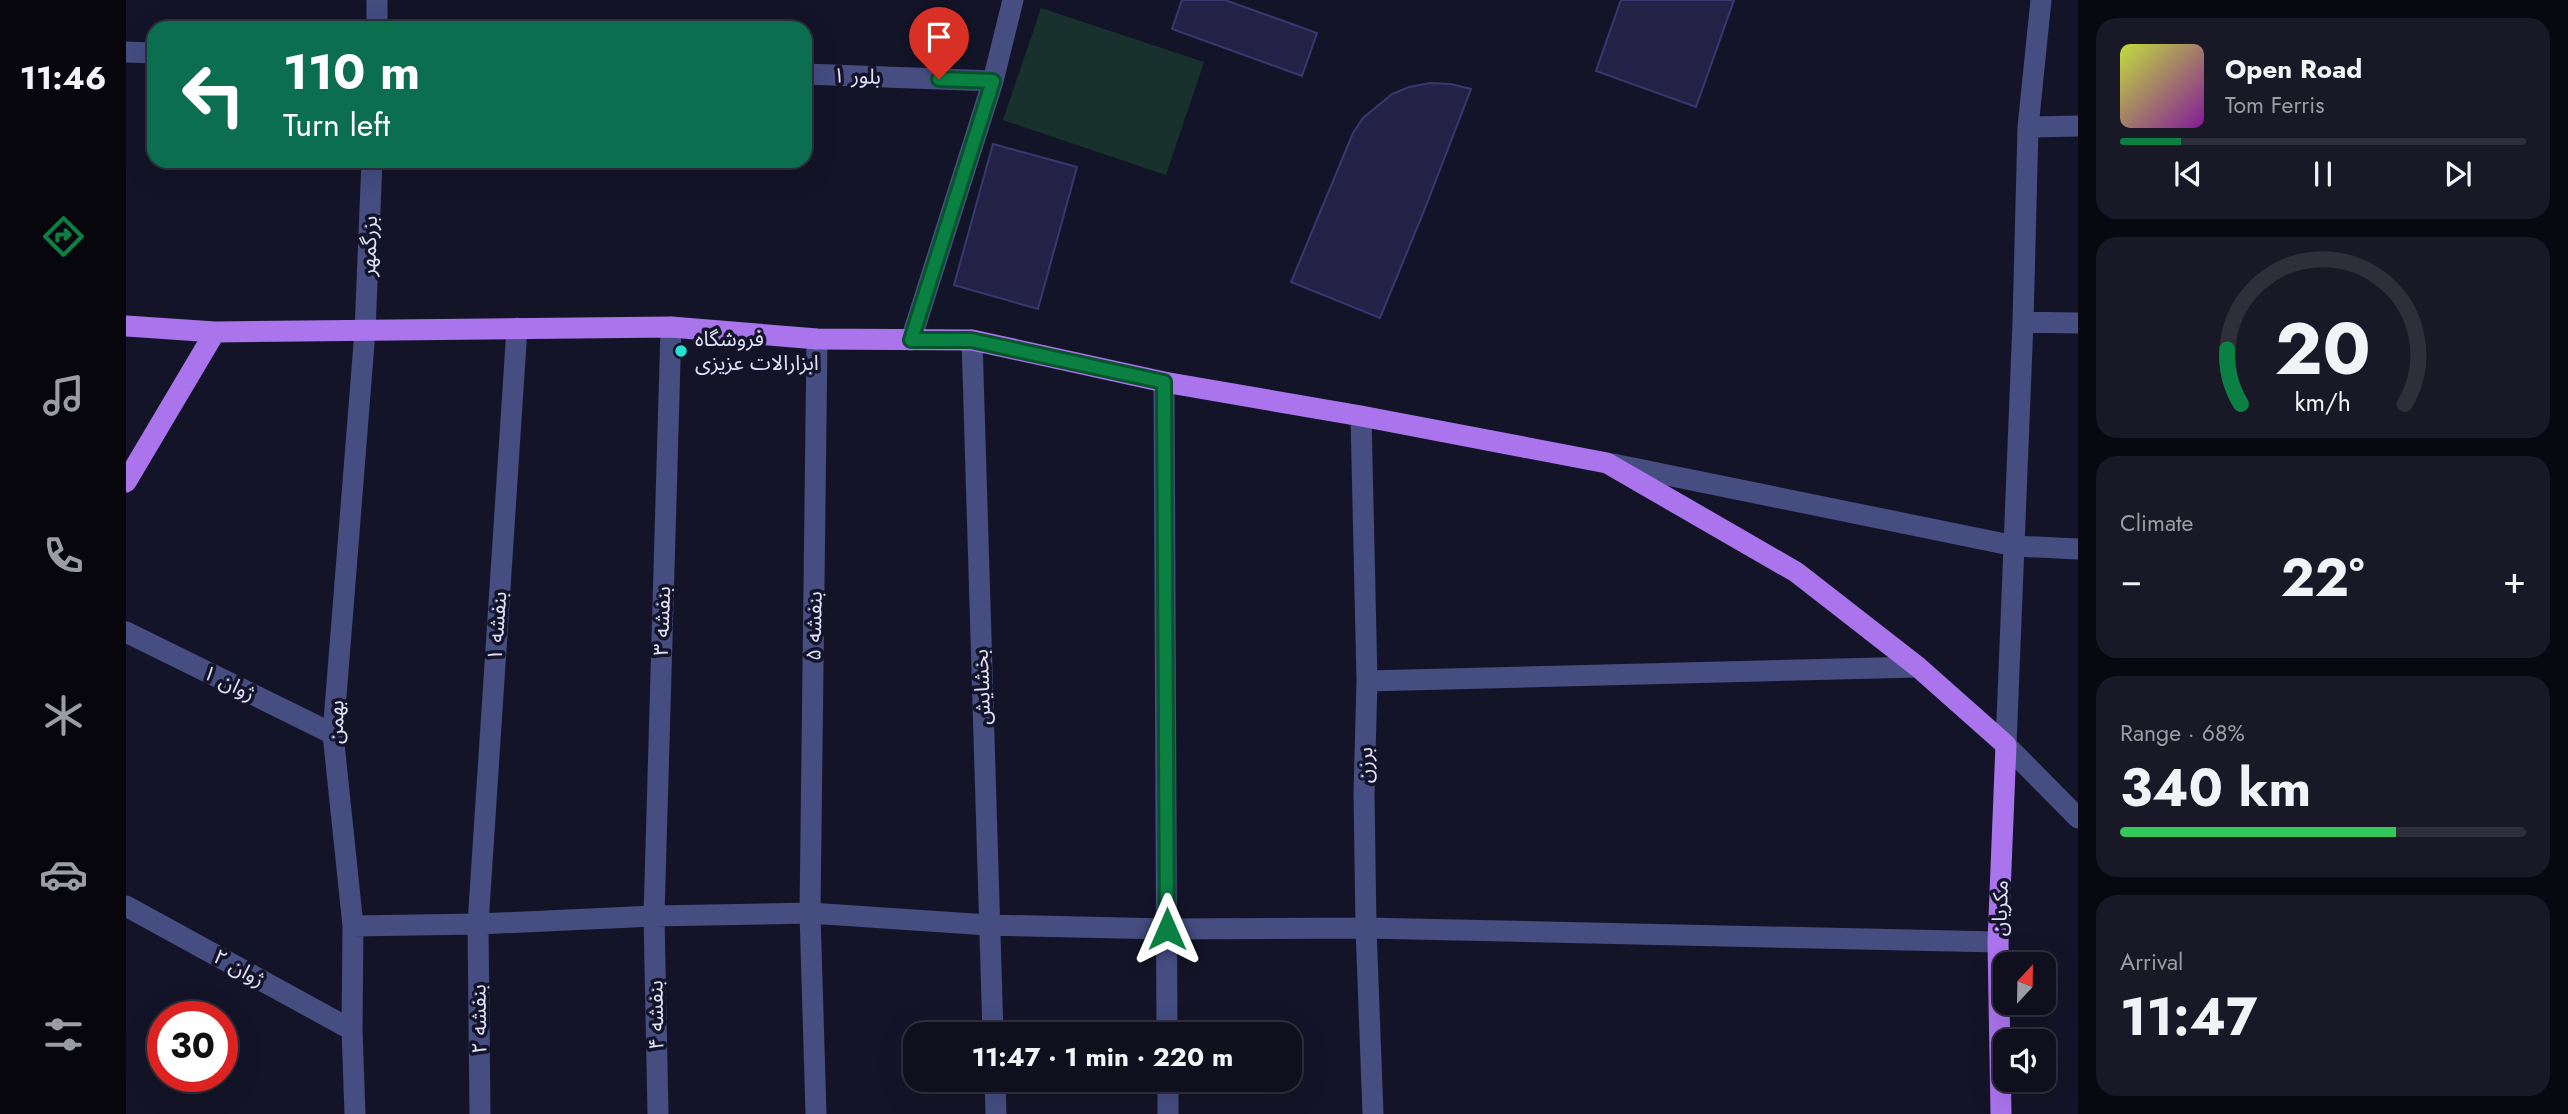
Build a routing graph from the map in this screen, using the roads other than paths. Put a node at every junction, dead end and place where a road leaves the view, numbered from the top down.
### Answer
1 (377, 0) edge
2 (1013, 0) edge
3 (2041, 0) edge
4 (377, 21) edge
5 (126, 52) edge
6 (147, 53) edge
7 (812, 74) edge
8 (993, 81) junction
9 (2028, 127) junction
10 (2078, 127) edge
11 (372, 168) edge
12 (2023, 322) junction
13 (2078, 323) edge
14 (126, 327) edge
15 (671, 327) junction
16 (517, 328) junction
17 (365, 331) junction
18 (215, 332) junction
19 (817, 339) junction
20 (911, 340) junction
21 (971, 340) junction
22 (1164, 382) junction
23 (1361, 416) junction
24 (1607, 463) junction
25 (126, 482) edge
26 (2015, 546) junction
27 (2078, 549) edge
28 (126, 632) edge
29 (1919, 667) junction
30 (1367, 681) junction
31 (333, 734) junction
32 (2006, 745) junction
33 (2078, 818) edge
34 (126, 906) edge
35 (810, 913) junction
36 (654, 916) junction
37 (478, 924) junction
38 (988, 925) junction
39 (353, 926) junction
40 (1366, 928) junction
41 (1167, 929) junction
42 (1998, 942) junction
43 (992, 1022) edge
44 (1167, 1022) edge
45 (352, 1030) junction
46 (995, 1092) edge
47 (1168, 1092) edge
48 (355, 1114) edge
49 (480, 1114) edge
50 (658, 1114) edge
51 (816, 1114) edge
52 (996, 1114) edge
53 (1168, 1114) edge
54 (1373, 1114) edge
55 (2001, 1114) edge

1 - 4 street
2 - 8 street
3 - 9 street
5 - 6 street
7 - 8 street, بلور ۱
8 - 20 street
9 - 10 street
9 - 12 street
11 - 17 street, بزرگمهر
12 - 13 street
12 - 26 street
14 - 18 main road
15 - 16 main road
15 - 19 main road
15 - 36 street, بنفشه ۳
16 - 17 main road
16 - 37 street, بنفشه ۱
17 - 18 main road
17 - 31 street, بهمن
18 - 25 main road
19 - 20 main road
19 - 35 street, بنفشه ۵
20 - 21 main road
21 - 22 main road
21 - 38 street, بخشایش
22 - 23 main road
22 - 41 street
23 - 24 main road
23 - 30 street, برزن
24 - 26 street
24 - 29 main road
26 - 27 street
26 - 32 street
28 - 31 street, ژوان ۱
29 - 30 street
29 - 32 main road
30 - 40 street, برزن
31 - 39 street, بهمن
32 - 33 street
32 - 42 main road, مکریان
34 - 45 street, ژوان ۲
35 - 36 street
35 - 38 street
35 - 51 street, بنفشه ۵
36 - 37 street
36 - 50 street, بنفشه ۴
37 - 39 street
37 - 49 street, بنفشه ۲
38 - 41 street
38 - 43 street, بخشایش
39 - 45 street, بهمن
40 - 41 street
40 - 42 street
40 - 54 street, برزن
41 - 44 street
42 - 55 main road, مکریان
45 - 48 street, بهمن
46 - 52 street
47 - 53 street

